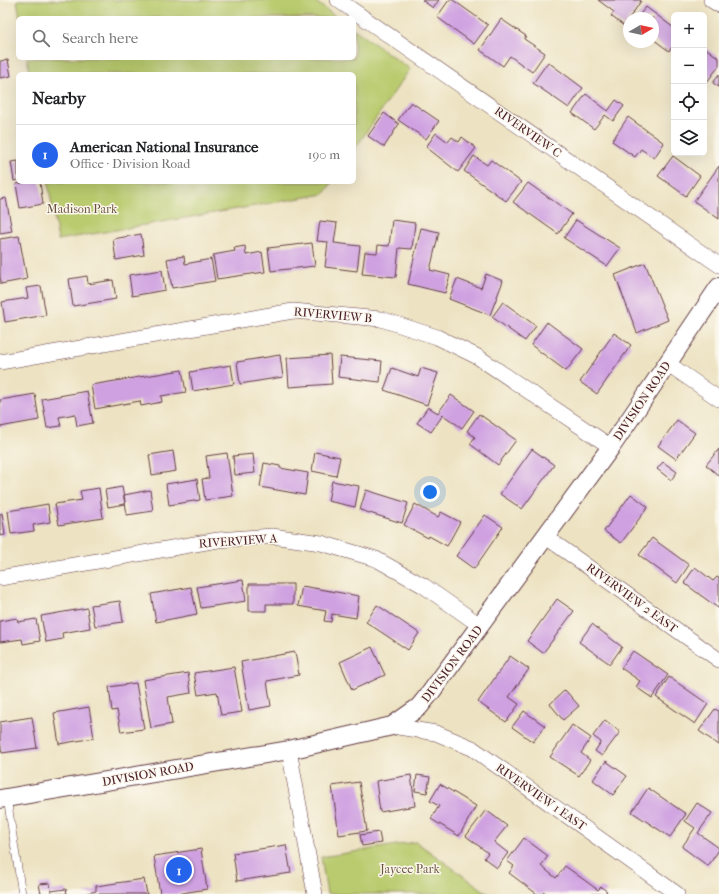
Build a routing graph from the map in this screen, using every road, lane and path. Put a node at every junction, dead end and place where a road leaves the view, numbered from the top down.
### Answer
1 (338, 0) edge
2 (711, 0) edge
3 (719, 5) edge
4 (719, 264) edge
5 (719, 287) edge
6 (0, 362) edge
7 (667, 363) junction
8 (719, 399) edge
9 (611, 447) junction
10 (546, 536) junction
11 (0, 578) edge
12 (481, 626) junction
13 (719, 660) edge
14 (392, 726) junction
15 (290, 750) junction
16 (3, 799) edge
17 (22, 894) edge
18 (315, 894) edge
19 (678, 894) edge

1 - 4 street, RIVERVIEW C
2 - 3 street
5 - 7 street, DIVISION ROAD
6 - 9 street, RIVERVIEW B
7 - 8 street
7 - 9 street, DIVISION ROAD
9 - 10 street, DIVISION ROAD
10 - 12 street, DIVISION ROAD
10 - 13 street, RIVERVIEW 2 EAST
11 - 12 street, RIVERVIEW A
12 - 14 street, DIVISION ROAD
14 - 15 street, DIVISION ROAD
14 - 19 street, RIVERVIEW 1 EAST
15 - 16 street, DIVISION ROAD
15 - 18 street
16 - 17 lane

